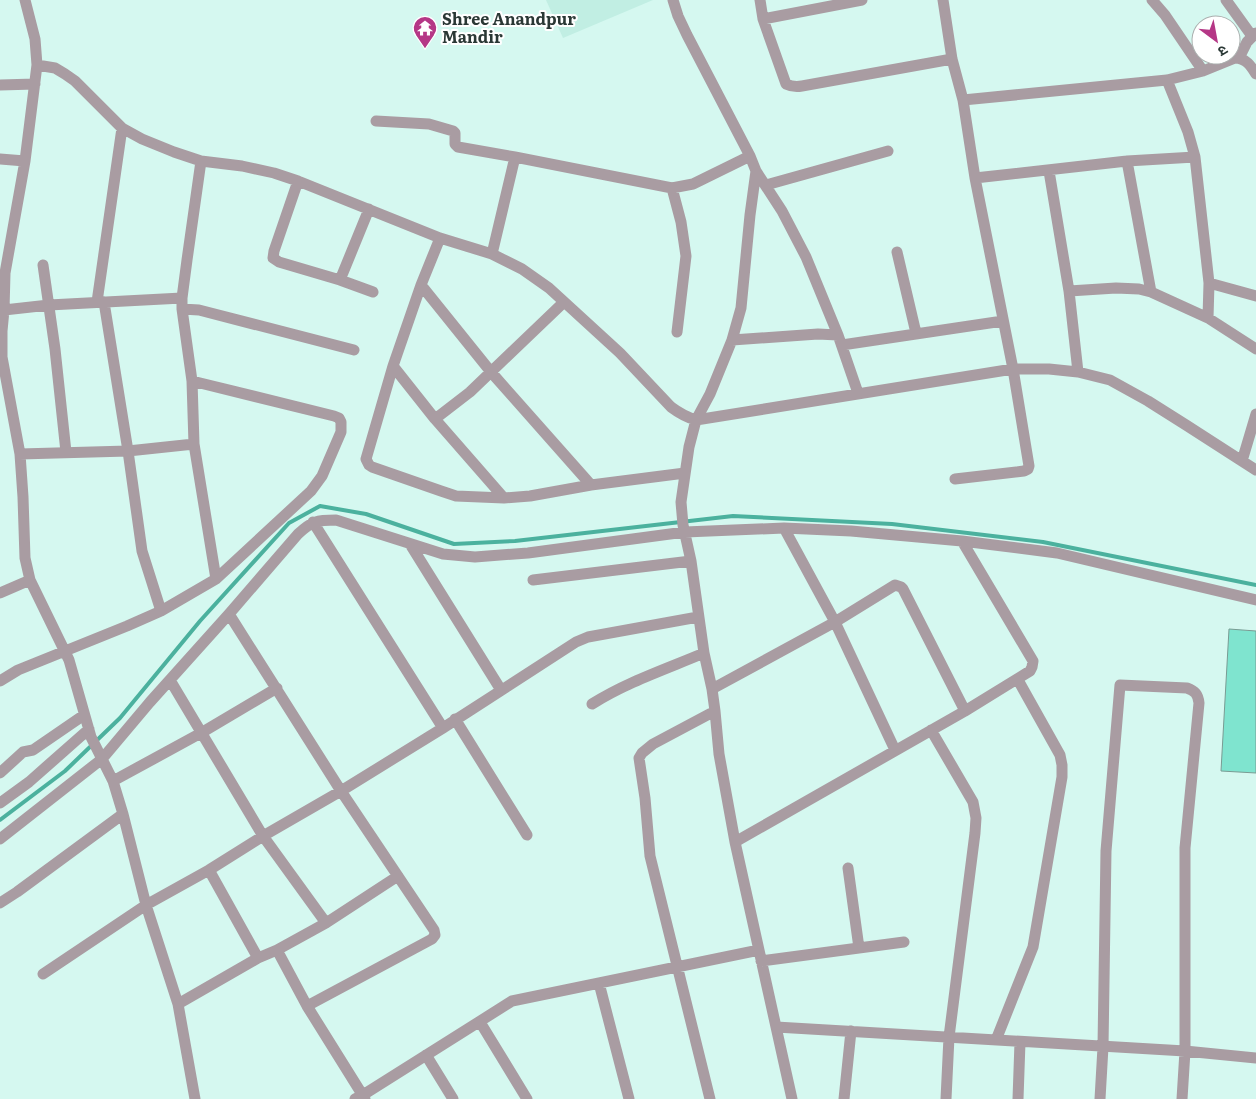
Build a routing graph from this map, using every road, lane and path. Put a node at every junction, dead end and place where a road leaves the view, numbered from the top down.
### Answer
1 (25, 0) edge
2 (673, 0) edge
3 (760, 0) edge
4 (862, 0) edge
5 (943, 0) edge
6 (1152, 0) edge
7 (1226, 0) edge
8 (763, 19) junction
9 (1254, 35) edge
10 (1241, 54) edge
11 (952, 58) junction
12 (1241, 59) edge
13 (37, 65) junction
14 (1218, 65) edge
15 (1203, 71) junction
16 (1256, 74) edge
17 (1167, 80) junction
18 (35, 84) junction
19 (0, 85) edge
20 (963, 100) junction
21 (376, 121) dead end
22 (122, 128) junction
23 (888, 151) dead end
24 (750, 156) junction
25 (515, 157) junction
26 (1196, 157) junction
27 (0, 160) edge
28 (25, 161) junction
29 (201, 161) junction
30 (1127, 161) junction
31 (1050, 171) junction
32 (756, 172) junction
33 (975, 178) junction
34 (298, 181) junction
35 (766, 185) junction
36 (672, 188) junction
37 (369, 209) junction
38 (440, 238) junction
39 (897, 252) dead end
40 (492, 254) junction
41 (43, 265) dead end
42 (2, 273) edge
43 (340, 280) junction
44 (1209, 283) junction
45 (421, 285) junction
46 (1069, 290) junction
47 (373, 292) dead end
48 (1151, 292) junction
49 (1256, 296) edge
50 (100, 302) junction
51 (564, 302) junction
52 (182, 303) junction
53 (49, 304) junction
54 (4, 310) junction
55 (1208, 318) junction
56 (1003, 320) junction
57 (677, 332) dead end
58 (916, 334) junction
59 (732, 340) junction
60 (840, 340) junction
61 (1256, 349) edge
62 (354, 350) dead end
63 (1, 358) edge
64 (393, 366) junction
65 (1013, 369) junction
66 (491, 372) junction
67 (1078, 372) junction
68 (192, 381) junction
69 (858, 393) junction
70 (1256, 414) edge
71 (435, 419) junction
72 (696, 420) junction
73 (194, 444) junction
74 (128, 451) junction
75 (66, 452) junction
76 (20, 454) junction
77 (1242, 461) junction
78 (1256, 470) edge
79 (684, 473) junction
80 (955, 479) dead end
81 (591, 485) junction
82 (504, 498) junction
83 (314, 522) junction
84 (784, 528) junction
85 (684, 529) junction
86 (962, 541) junction
87 (410, 544) junction
88 (691, 561) junction
89 (216, 579) junction
90 (30, 580) junction
91 (533, 580) dead end
92 (0, 593) edge
93 (1256, 600) edge
94 (161, 611) junction
95 (229, 614) junction
96 (698, 617) junction
97 (834, 622) junction
98 (64, 652) junction
99 (704, 653) junction
100 (170, 680) junction
101 (1018, 680) junction
102 (0, 682) edge
103 (277, 688) junction
104 (712, 689) junction
105 (501, 690) junction
106 (592, 704) dead end
107 (715, 711) junction
108 (965, 711) junction
109 (84, 715) junction
110 (455, 719) junction
111 (443, 728) junction
112 (931, 730) junction
113 (90, 733) junction
114 (201, 733) junction
115 (896, 750) junction
116 (100, 755) junction
117 (0, 774) edge
118 (112, 781) junction
119 (341, 791) junction
120 (0, 803) edge
121 (123, 814) junction
122 (527, 835) dead end
123 (263, 836) junction
124 (0, 839) edge
125 (734, 842) junction
126 (848, 868) dead end
127 (209, 870) junction
128 (398, 876) junction
129 (0, 903) edge
130 (146, 905) junction
131 (326, 922) junction
132 (904, 942) dead end
133 (859, 948) junction
134 (277, 950) junction
135 (760, 956) junction
136 (258, 958) junction
137 (678, 967) junction
138 (43, 974) dead end
139 (599, 983) junction
140 (178, 1004) junction
141 (307, 1006) junction
142 (480, 1022) junction
143 (776, 1027) junction
144 (852, 1031) junction
145 (948, 1037) junction
146 (996, 1040) junction
147 (1020, 1042) junction
148 (1102, 1046) junction
149 (1185, 1052) junction
150 (426, 1055) junction
151 (1256, 1058) edge
152 (361, 1098) edge
153 (195, 1099) edge
154 (453, 1099) edge
155 (527, 1099) edge
156 (629, 1099) edge
157 (710, 1099) edge
158 (792, 1099) edge
159 (844, 1099) edge
160 (946, 1099) edge
161 (1018, 1099) edge
162 (1100, 1099) edge
163 (1182, 1099) edge

1 - 13 street
2 - 24 street
3 - 8 street
4 - 8 street
5 - 11 street
6 - 15 street
7 - 9 street
8 - 11 street
9 - 10 street
11 - 20 street
12 - 16 street
13 - 18 street
13 - 22 street
14 - 15 street
15 - 17 street
17 - 20 street
17 - 26 street
18 - 19 street
18 - 28 street
20 - 33 street
21 - 25 street
22 - 29 street
22 - 50 street
23 - 35 street
24 - 32 street
24 - 36 street
25 - 36 street
25 - 40 street
26 - 30 street
26 - 44 street
27 - 28 street
28 - 42 street
29 - 34 street
29 - 52 street
30 - 31 street
30 - 48 street
31 - 33 street
31 - 46 street
32 - 35 street
32 - 59 street
33 - 56 street
34 - 37 street
34 - 43 street
35 - 60 street
36 - 57 street
37 - 38 street
37 - 43 street
38 - 40 street
38 - 45 street
39 - 58 street
40 - 51 street
41 - 53 street
42 - 54 street
43 - 47 street
44 - 49 street
44 - 55 street
45 - 64 street
45 - 66 street
46 - 48 street
46 - 67 street
48 - 55 street
50 - 52 street
50 - 53 street
50 - 74 street
51 - 66 street
51 - 72 street
52 - 62 street
52 - 68 street
53 - 54 street
53 - 75 street
54 - 63 street
55 - 61 street
56 - 58 street
56 - 65 street
58 - 60 street
59 - 60 street
59 - 72 street
60 - 69 street
63 - 76 street
64 - 71 street
64 - 82 street
65 - 67 street
65 - 69 street
65 - 80 street
66 - 71 street
66 - 81 street
67 - 77 street
68 - 73 street
68 - 89 street
69 - 72 street
70 - 77 street
71 - 82 street
72 - 79 street
73 - 74 street
73 - 89 street
74 - 75 street
74 - 94 street
75 - 76 street
76 - 90 street
77 - 78 street
79 - 81 street
79 - 85 street
81 - 82 street
83 - 87 street
83 - 95 street
83 - 111 street
84 - 85 street
84 - 86 street
84 - 97 street
85 - 87 street
85 - 88 street
86 - 93 street
86 - 101 street
87 - 105 street
88 - 91 street
88 - 96 street
89 - 94 street
90 - 92 street
90 - 98 street
94 - 98 street
95 - 100 street
95 - 103 street
96 - 99 street
96 - 105 street
97 - 104 street
97 - 108 street
97 - 115 street
98 - 102 street
98 - 109 street
99 - 104 street
99 - 106 street
100 - 114 street
100 - 116 street
101 - 108 street
101 - 146 street
103 - 114 street
103 - 119 street
104 - 107 street
105 - 110 street
107 - 125 street
107 - 137 street
108 - 112 street
109 - 113 street
109 - 117 street
110 - 111 street
110 - 122 street
111 - 119 street
112 - 115 street
112 - 145 street
113 - 116 street
113 - 120 street
114 - 118 street
114 - 123 street
115 - 125 street
116 - 118 street
116 - 124 street
118 - 121 street
119 - 123 street
119 - 128 street
121 - 129 street
121 - 130 street
123 - 127 street
123 - 131 street
125 - 135 street
126 - 133 street
127 - 130 street
127 - 136 street
128 - 131 street
128 - 141 street
130 - 138 street
130 - 140 street
131 - 134 street
132 - 133 street
133 - 135 street
134 - 136 street
134 - 141 street
135 - 137 street
135 - 143 street
136 - 140 street
137 - 139 street
137 - 157 street
139 - 142 street
139 - 156 street
140 - 153 street
141 - 152 street
142 - 150 street
142 - 155 street
143 - 144 street
143 - 158 street
144 - 145 street
144 - 159 street
145 - 146 street
145 - 160 street
146 - 147 street
147 - 148 street
147 - 161 street
148 - 149 street
148 - 149 street
148 - 162 street
149 - 151 street
149 - 163 street
150 - 152 street
150 - 154 street

